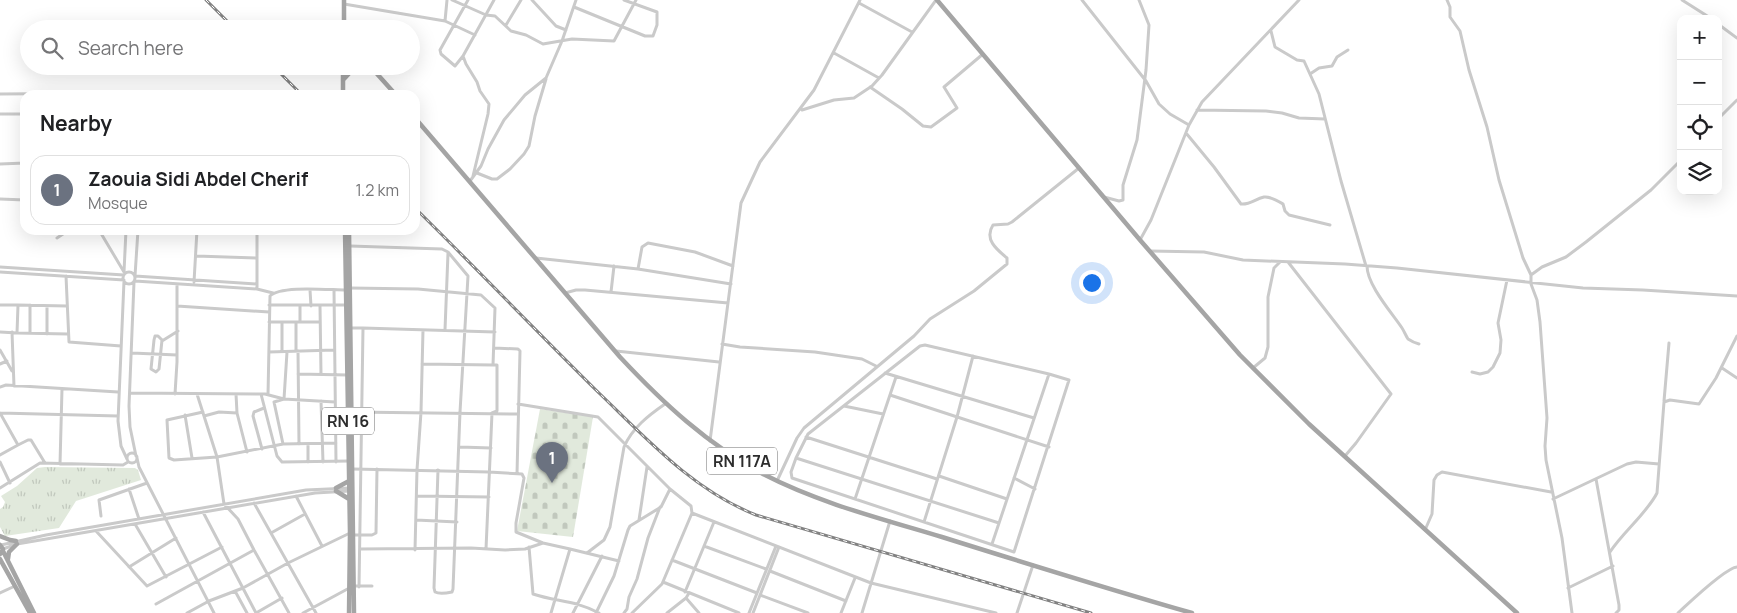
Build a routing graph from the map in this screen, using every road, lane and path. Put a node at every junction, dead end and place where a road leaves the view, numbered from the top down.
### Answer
1 (447, 0) edge
2 (452, 0) edge
3 (468, 0) edge
4 (494, 0) edge
5 (521, 0) edge
6 (532, 0) edge
7 (576, 0) edge
8 (624, 0) edge
9 (937, 0) edge
10 (1082, 0) edge
11 (1139, 0) edge
12 (1299, 0) edge
13 (1448, 0) edge
14 (1682, 0) edge
15 (860, 1) edge
16 (344, 2) edge
17 (635, 2) edge
18 (465, 6) junction
19 (574, 7) junction
20 (486, 15) junction
21 (1706, 15) edge
22 (345, 20) edge
23 (445, 21) junction
24 (454, 25) junction
25 (506, 26) junction
26 (622, 27) junction
27 (1722, 27) edge
28 (566, 30) junction
29 (1271, 30) junction
30 (912, 32) junction
31 (475, 35) junction
32 (1737, 38) edge
33 (562, 41) junction
34 (1348, 50) dead end
35 (834, 53) junction
36 (983, 53) junction
37 (463, 56) junction
38 (1310, 74) junction
39 (343, 75) edge
40 (348, 75) edge
41 (378, 75) edge
42 (546, 78) junction
43 (879, 78) junction
44 (1145, 80) junction
45 (343, 81) junction
46 (870, 88) junction
47 (343, 90) edge
48 (392, 90) edge
49 (0, 94) edge
50 (20, 94) edge
51 (1737, 100) edge
52 (801, 110) junction
53 (1197, 110) junction
54 (0, 114) edge
55 (20, 114) edge
56 (1722, 115) edge
57 (1325, 120) junction
58 (420, 123) edge
59 (1189, 125) junction
60 (1186, 134) junction
61 (0, 164) edge
62 (20, 164) edge
63 (1677, 164) edge
64 (1079, 168) junction
65 (477, 173) junction
66 (471, 179) junction
67 (1104, 197) junction
68 (0, 199) edge
69 (20, 200) edge
70 (1330, 225) dead end
71 (62, 235) edge
72 (101, 235) edge
73 (126, 235) edge
74 (138, 235) edge
75 (197, 235) edge
76 (257, 235) edge
77 (345, 235) edge
78 (350, 235) edge
79 (57, 238) dead end
80 (1140, 240) junction
81 (350, 246) junction
82 (1150, 251) junction
83 (448, 252) junction
84 (196, 256) junction
85 (257, 258) junction
86 (536, 258) junction
87 (1280, 262) junction
88 (1288, 262) junction
89 (614, 266) junction
90 (733, 266) junction
91 (1366, 266) junction
92 (0, 267) edge
93 (638, 269) junction
94 (0, 272) edge
95 (124, 274) junction
96 (1531, 275) junction
97 (66, 276) junction
98 (135, 276) junction
99 (1507, 280) junction
100 (124, 281) junction
101 (134, 282) junction
102 (194, 282) junction
103 (1531, 282) junction
104 (177, 284) junction
105 (731, 284) junction
106 (257, 287) junction
107 (348, 289) junction
108 (310, 290) junction
109 (334, 290) junction
110 (446, 292) junction
111 (611, 292) junction
112 (272, 293) junction
113 (565, 293) junction
114 (467, 294) junction
115 (1737, 296) edge
116 (728, 303) junction
117 (18, 305) junction
118 (30, 305) junction
119 (269, 305) junction
120 (0, 306) edge
121 (47, 306) junction
122 (67, 306) junction
123 (177, 306) junction
124 (300, 306) junction
125 (311, 306) junction
126 (320, 306) junction
127 (334, 306) junction
128 (346, 306) junction
129 (269, 312) junction
130 (269, 322) junction
131 (282, 322) junction
132 (298, 322) junction
133 (320, 322) junction
134 (351, 328) junction
135 (363, 328) junction
136 (422, 330) junction
137 (445, 330) junction
138 (466, 330) junction
139 (178, 331) junction
140 (0, 332) edge
141 (12, 332) junction
142 (495, 332) junction
143 (17, 333) junction
144 (30, 333) junction
145 (47, 334) junction
146 (68, 334) junction
147 (1737, 336) edge
148 (162, 342) junction
149 (1669, 343) dead end
150 (722, 344) junction
151 (1419, 344) dead end
152 (121, 346) junction
153 (494, 348) junction
154 (0, 350) edge
155 (320, 350) junction
156 (334, 350) junction
157 (297, 351) junction
158 (615, 351) junction
159 (269, 352) junction
160 (282, 352) junction
161 (287, 352) junction
162 (132, 353) junction
163 (152, 354) junction
164 (161, 354) junction
165 (177, 355) junction
166 (972, 356) junction
167 (6, 361) junction
168 (719, 362) junction
169 (0, 364) edge
170 (422, 364) junction
171 (464, 365) junction
172 (494, 365) junction
173 (876, 366) junction
174 (1253, 368) junction
175 (1722, 368) junction
176 (13, 372) junction
177 (1472, 372) dead end
178 (885, 373) junction
179 (298, 374) junction
180 (321, 374) junction
181 (1049, 374) junction
182 (335, 375) junction
183 (349, 375) junction
184 (896, 377) junction
185 (1737, 378) edge
186 (14, 386) junction
187 (0, 387) edge
188 (62, 389) junction
189 (118, 392) junction
190 (130, 393) junction
191 (175, 394) junction
192 (197, 394) junction
193 (236, 394) junction
194 (261, 394) junction
195 (890, 394) junction
196 (268, 395) junction
197 (962, 396) junction
198 (284, 398) junction
199 (298, 399) junction
200 (321, 401) junction
201 (335, 402) junction
202 (1664, 402) junction
203 (518, 404) junction
204 (665, 404) junction
205 (844, 406) junction
206 (264, 408) junction
207 (352, 412) junction
208 (362, 412) junction
209 (421, 412) junction
210 (460, 412) junction
211 (0, 413) edge
212 (237, 413) junction
213 (492, 413) junction
214 (60, 414) junction
215 (203, 414) junction
216 (518, 414) junction
217 (884, 414) junction
218 (118, 416) junction
219 (185, 416) junction
220 (957, 417) junction
221 (1034, 418) junction
222 (806, 437) junction
223 (1026, 439) junction
224 (710, 441) junction
225 (323, 443) junction
226 (336, 443) junction
227 (283, 444) junction
228 (299, 444) junction
229 (308, 444) junction
230 (626, 444) junction
231 (18, 445) junction
232 (275, 446) junction
233 (460, 447) junction
234 (1049, 447) junction
235 (491, 448) junction
236 (262, 449) junction
237 (247, 452) junction
238 (0, 455) edge
239 (869, 456) junction
240 (1345, 456) junction
241 (136, 457) junction
242 (217, 457) junction
243 (192, 458) junction
244 (796, 458) junction
245 (128, 461) junction
246 (349, 461) junction
247 (0, 462) edge
248 (308, 462) junction
249 (323, 462) junction
250 (336, 462) junction
251 (45, 463) junction
252 (60, 464) junction
253 (1659, 464) junction
254 (139, 467) junction
255 (647, 467) junction
256 (353, 469) junction
257 (361, 469) junction
258 (377, 470) junction
259 (417, 470) junction
260 (438, 470) junction
261 (459, 471) junction
262 (489, 472) junction
263 (517, 474) junction
264 (938, 477) junction
265 (1014, 478) junction
266 (862, 479) junction
267 (1596, 479) junction
268 (349, 481) junction
269 (777, 481) junction
270 (147, 482) junction
271 (10, 483) junction
272 (0, 488) edge
273 (129, 489) junction
274 (670, 489) junction
275 (1035, 489) junction
276 (336, 490) junction
277 (351, 490) junction
278 (1552, 492) junction
279 (296, 496) junction
280 (417, 496) junction
281 (437, 496) junction
282 (458, 497) junction
283 (489, 497) junction
284 (1007, 498) junction
285 (349, 499) junction
286 (855, 499) junction
287 (931, 500) junction
288 (1553, 500) junction
289 (254, 503) junction
290 (224, 504) junction
291 (660, 507) junction
292 (227, 508) junction
293 (203, 512) junction
294 (692, 513) junction
295 (305, 514) junction
296 (101, 516) dead end
297 (164, 517) junction
298 (139, 519) junction
299 (416, 520) junction
300 (436, 521) junction
301 (638, 521) junction
302 (890, 521) junction
303 (457, 522) junction
304 (714, 522) junction
305 (924, 522) junction
306 (999, 523) junction
307 (135, 524) junction
308 (96, 530) junction
309 (1425, 530) junction
310 (271, 533) junction
311 (352, 534) junction
312 (0, 536) edge
313 (360, 536) junction
314 (176, 538) junction
315 (16, 542) junction
316 (543, 543) junction
317 (992, 544) junction
318 (322, 546) junction
319 (704, 546) junction
320 (222, 547) junction
321 (529, 547) junction
322 (777, 547) junction
323 (360, 548) junction
324 (455, 548) junction
325 (1, 549) edge
326 (486, 549) junction
327 (570, 549) junction
328 (254, 550) junction
329 (415, 550) junction
330 (436, 550) junction
331 (1014, 552) junction
332 (1610, 552) junction
333 (152, 553) junction
334 (587, 553) junction
335 (602, 556) junction
336 (1012, 559) junction
337 (0, 560) edge
338 (672, 560) junction
339 (619, 561) junction
340 (8, 563) junction
341 (230, 563) junction
342 (288, 563) junction
343 (189, 564) junction
344 (1033, 565) junction
345 (1612, 566) junction
346 (129, 567) junction
347 (1737, 567) edge
348 (694, 568) junction
349 (768, 570) junction
350 (267, 574) junction
351 (166, 577) junction
352 (855, 578) junction
353 (198, 581) junction
354 (663, 582) junction
355 (871, 583) junction
356 (17, 585) junction
357 (372, 586) dead end
358 (351, 587) junction
359 (359, 587) junction
360 (243, 588) junction
361 (1568, 588) junction
362 (235, 591) junction
363 (687, 592) junction
364 (0, 593) edge
365 (758, 594) junction
366 (282, 598) junction
367 (686, 598) junction
368 (556, 600) junction
369 (208, 601) junction
370 (846, 601) junction
371 (156, 604) dead end
372 (578, 604) junction
373 (313, 607) junction
374 (627, 609) junction
375 (30, 613) edge
376 (34, 613) edge
377 (187, 613) edge
378 (214, 613) edge
379 (248, 613) edge
380 (256, 613) edge
381 (289, 613) edge
382 (302, 613) edge
383 (316, 613) edge
384 (349, 613) edge
385 (354, 613) edge
386 (551, 613) edge
387 (574, 613) edge
388 (597, 613) edge
389 (624, 613) edge
390 (631, 613) edge
391 (667, 613) edge
392 (699, 613) edge
393 (739, 613) edge
394 (749, 613) edge
395 (753, 613) edge
396 (808, 613) edge
397 (841, 613) edge
398 (862, 613) edge
399 (996, 613) edge
400 (1017, 613) edge
401 (1192, 613) edge
402 (1517, 613) edge
403 (1572, 613) edge
404 (1616, 613) edge
405 (1678, 613) edge

1 - 23 street
2 - 18 street
3 - 18 street
4 - 20 street
5 - 25 street
6 - 28 street
7 - 19 street
8 - 17 street
9 - 30 street
9 - 36 main road
10 - 44 street
11 - 44 street
12 - 29 street
13 - 96 street
14 - 21 street
15 - 30 street
15 - 35 street
16 - 22 main road
16 - 23 street
17 - 26 street
17 - 26 street
18 - 20 street
18 - 24 street
19 - 26 street
19 - 28 street
20 - 25 street
20 - 31 street
23 - 24 street
24 - 31 street
24 - 37 street
25 - 33 street
26 - 33 street
27 - 32 street
28 - 33 street
29 - 38 street
29 - 53 street
30 - 43 street
31 - 37 street
33 - 42 street
34 - 38 street
35 - 43 street
35 - 52 street
36 - 46 street
36 - 64 main road
37 - 66 street
38 - 57 street
39 - 45 main road
40 - 45 main road
41 - 48 main road
42 - 65 street
42 - 65 street
43 - 46 street
44 - 59 street
44 - 67 street
45 - 47 main road
46 - 52 street
49 - 50 street
51 - 56 street
52 - 90 street
53 - 57 street
53 - 59 street
54 - 55 street
57 - 91 street
58 - 66 main road, RN 117A
59 - 60 street
60 - 70 street
60 - 80 street
61 - 62 street
63 - 96 street
64 - 67 main road
64 - 173 street
65 - 66 street
66 - 86 main road, RN 117A
67 - 80 main road
68 - 69 street
71 - 79 street
72 - 95 street
73 - 95 street
74 - 98 street
75 - 84 street
76 - 85 street
77 - 107 main road, RN 16
78 - 81 main road, RN 16
80 - 82 main road
81 - 83 street
81 - 107 main road, RN 16
82 - 87 street
82 - 174 main road
83 - 110 street
83 - 114 street
84 - 85 street
84 - 102 street
85 - 106 street
86 - 89 street
86 - 113 main road, RN 117A
87 - 88 street
87 - 174 street
88 - 91 street
88 - 240 street
89 - 93 street
89 - 111 street
90 - 93 street
90 - 105 street
91 - 99 street
91 - 151 street
92 - 95 street
93 - 105 street
94 - 97 street
95 - 98 street
95 - 100 street
96 - 103 street
97 - 100 street
97 - 122 street
98 - 101 street
98 - 102 street
99 - 103 street
99 - 177 street
100 - 101 street
100 - 152 street
101 - 104 street
101 - 162 street
102 - 104 street
102 - 106 street
103 - 115 street
103 - 278 street
104 - 123 street
105 - 116 street
106 - 112 street
107 - 109 street
107 - 110 street
107 - 128 main road, RN 16
107 - 134 main road, RN 16
108 - 109 street
108 - 112 street
108 - 125 street
109 - 127 street
110 - 114 street
110 - 137 street
111 - 113 street
111 - 116 street
112 - 119 street
113 - 158 main road, RN 117A
114 - 138 street
114 - 142 street
116 - 150 street
117 - 118 street
117 - 120 street
117 - 143 street
118 - 121 street
118 - 144 street
119 - 124 street
119 - 129 street
121 - 122 street
121 - 145 street
122 - 146 street
123 - 129 street
123 - 139 street
124 - 125 street
124 - 132 street
125 - 126 street
126 - 127 street
126 - 133 street
127 - 128 street
127 - 156 street
128 - 183 main road, RN 16
129 - 130 street
130 - 131 street
130 - 159 street
131 - 132 street
131 - 160 street
132 - 133 street
132 - 157 street
133 - 155 street
134 - 135 street
134 - 183 main road, RN 16
135 - 136 street
135 - 208 street
136 - 137 street
136 - 170 street
137 - 138 street
138 - 142 street
138 - 171 street
139 - 148 street
139 - 165 street
140 - 141 street
141 - 143 street
141 - 176 street
142 - 153 street
143 - 144 street
144 - 145 street
145 - 146 street
146 - 152 street
147 - 175 street
148 - 163 street
148 - 164 street
149 - 202 street
150 - 168 street
150 - 173 street
152 - 189 street
153 - 172 street
153 - 203 street
154 - 167 street
155 - 156 street
155 - 157 street
155 - 180 street
156 - 182 street
157 - 161 street
157 - 179 street
158 - 168 street
158 - 204 main road, RN 117A
159 - 160 street
159 - 196 street
160 - 161 street
161 - 198 street
162 - 163 street
162 - 190 street
163 - 164 street
163 - 164 street
164 - 165 street
165 - 191 street
166 - 178 street
166 - 181 street
166 - 197 street
167 - 169 street
167 - 176 street
168 - 224 street
170 - 171 street
170 - 209 street
171 - 172 street
171 - 210 street
172 - 213 street
173 - 269 street
174 - 240 main road
175 - 185 street
175 - 202 street
176 - 186 street
178 - 184 street
178 - 205 street
179 - 180 street
179 - 199 street
180 - 182 street
181 - 221 street
181 - 234 street
182 - 183 street
182 - 201 street
183 - 207 main road, RN 16
183 - 246 main road, RN 16
184 - 195 street
184 - 197 street
186 - 187 street
186 - 188 street
188 - 189 street
188 - 214 street
189 - 218 street
190 - 191 street
190 - 241 street
191 - 192 street
192 - 193 street
192 - 215 street
193 - 194 street
193 - 212 street
194 - 196 street
194 - 206 street
195 - 217 street
195 - 220 street
196 - 198 street
197 - 220 street
197 - 221 street
198 - 199 street
198 - 227 street
199 - 200 street
199 - 228 street
200 - 201 street
200 - 225 street
201 - 226 street
202 - 253 street
203 - 216 street
203 - 230 street
204 - 224 main road, RN 117A
204 - 230 street
205 - 217 street
205 - 222 street
206 - 232 street
206 - 236 street
207 - 208 street
207 - 256 main road, RN 16
208 - 209 street
208 - 257 street
209 - 210 street
209 - 259 street
210 - 213 street
210 - 233 street
211 - 214 street
211 - 231 street
212 - 215 street
212 - 237 street
213 - 216 street
213 - 235 street
214 - 218 street
214 - 252 street
215 - 219 street
215 - 242 street
216 - 263 street
217 - 239 street
218 - 245 street
219 - 243 street
219 - 243 street
220 - 223 street
220 - 264 street
221 - 223 street
222 - 239 street
222 - 244 street
223 - 234 street
223 - 265 street
224 - 269 main road, RN 117A
225 - 226 street
225 - 229 street
225 - 249 street
226 - 250 street
227 - 228 street
227 - 232 street
228 - 229 street
229 - 248 street
230 - 255 street
230 - 334 street
231 - 238 street
231 - 251 street
232 - 236 street
232 - 248 street
233 - 235 street
233 - 261 street
234 - 275 street
235 - 262 street
236 - 237 street
237 - 242 street
239 - 264 street
239 - 266 street
240 - 309 main road
241 - 245 street
241 - 245 street
241 - 254 street
242 - 243 street
242 - 290 street
244 - 266 street
244 - 286 street
245 - 252 street
245 - 254 street
246 - 250 street
246 - 268 main road, RN 16
247 - 271 street
248 - 249 street
249 - 250 street
251 - 252 street
251 - 271 street
253 - 267 street
253 - 332 street
254 - 270 street
255 - 274 street
255 - 301 street
256 - 257 street
256 - 277 main road, RN 16
257 - 258 street
257 - 313 street
258 - 259 street
258 - 313 street
259 - 260 street
259 - 280 street
260 - 261 street
260 - 281 street
261 - 262 street
261 - 282 street
262 - 263 street
262 - 283 street
263 - 316 street
264 - 284 street
264 - 287 street
265 - 275 street
265 - 284 street
266 - 286 street
266 - 287 street
267 - 288 street
267 - 332 street
268 - 276 main road
268 - 277 main road, RN 16
269 - 302 main road, RN 117A
270 - 273 street
270 - 297 street
271 - 272 street
273 - 296 street
273 - 298 street
274 - 291 street
274 - 294 street
275 - 331 street
276 - 277 street
276 - 279 street
276 - 285 main road
276 - 290 street
277 - 285 main road, RN 16
277 - 311 main road, RN 16
278 - 288 street
278 - 309 street
279 - 289 street
279 - 295 street
280 - 281 street
280 - 299 street
281 - 282 street
281 - 300 street
282 - 283 street
282 - 303 street
283 - 326 street
284 - 306 street
285 - 311 main road, RN 16
286 - 305 street
287 - 305 street
287 - 306 street
288 - 361 street
289 - 292 street
289 - 310 street
290 - 292 street
290 - 297 street
291 - 301 street
291 - 374 street
292 - 293 street
292 - 328 street
293 - 297 street
293 - 320 street
294 - 304 street
294 - 338 street
295 - 310 street
295 - 318 street
297 - 298 street
297 - 307 street
297 - 314 street
298 - 315 street
299 - 300 street
299 - 329 street
300 - 303 street
300 - 330 street
301 - 339 street
302 - 336 main road, RN 117A
302 - 355 street
303 - 324 street
304 - 319 street
304 - 322 street
305 - 317 street
306 - 317 street
307 - 308 street
307 - 333 street
308 - 315 street
308 - 346 street
309 - 402 main road
310 - 342 street
311 - 313 street
311 - 318 street
311 - 358 main road, RN 16
312 - 315 main road
313 - 323 street
314 - 333 street
314 - 343 street
315 - 325 street
315 - 340 main road
316 - 321 street
316 - 327 street
317 - 331 street
318 - 342 street
319 - 348 street
319 - 349 street
320 - 341 street
320 - 343 street
321 - 326 street
321 - 368 street
322 - 349 street
322 - 352 street
323 - 329 street
323 - 359 street
324 - 326 street
324 - 330 street
324 - 330 street
325 - 340 main road
327 - 334 street
327 - 368 street
328 - 341 street
328 - 350 street
329 - 330 street
331 - 336 street
332 - 345 street
333 - 346 street
333 - 351 street
334 - 335 street
335 - 339 street
335 - 372 street
336 - 344 main road, RN 117A
337 - 356 main road
338 - 348 street
338 - 354 street
339 - 388 street
340 - 356 main road
341 - 353 street
341 - 360 street
342 - 350 street
342 - 373 street
343 - 351 street
343 - 353 street
344 - 400 street
344 - 401 main road, RN 117A
345 - 361 street
345 - 404 street
346 - 351 street
347 - 405 street
348 - 363 street
348 - 365 street
349 - 365 street
349 - 370 street
350 - 360 street
350 - 366 street
352 - 355 street
352 - 370 street
353 - 369 street
353 - 371 street
354 - 363 street
354 - 390 street
355 - 398 street
355 - 399 street
356 - 364 street
356 - 375 main road
356 - 376 main road
357 - 359 street
358 - 359 street
358 - 373 street
358 - 384 main road, RN 16
358 - 385 main road, RN 16
360 - 362 street
360 - 380 street
361 - 403 street
362 - 369 street
362 - 379 street
363 - 367 street
363 - 393 street
365 - 394 street
365 - 395 street
365 - 396 street
366 - 380 street
366 - 381 street
367 - 391 street
367 - 392 street
368 - 372 street
368 - 386 street
369 - 377 street
369 - 378 street
370 - 397 street
372 - 387 street
372 - 388 street
373 - 382 street
373 - 383 street
374 - 389 street
374 - 390 street

